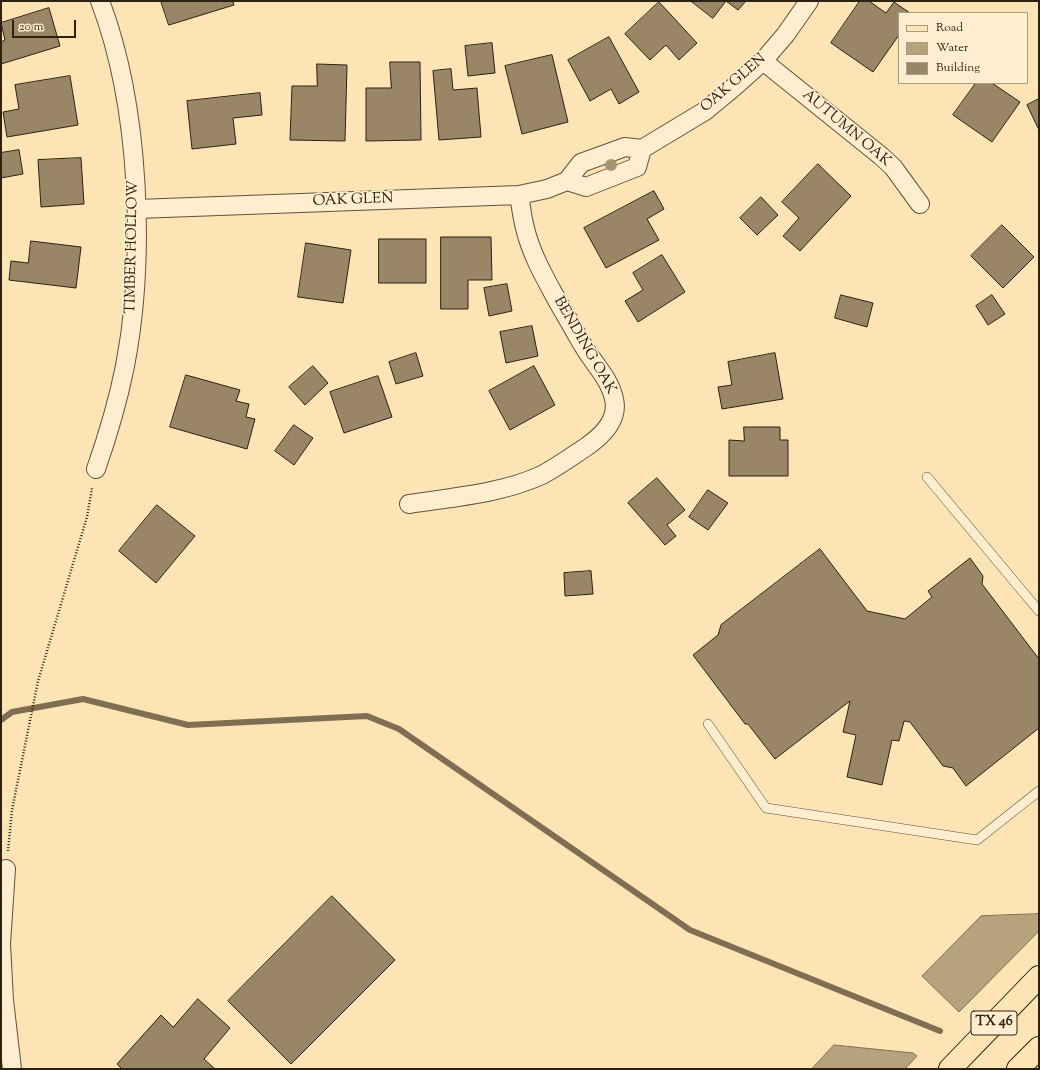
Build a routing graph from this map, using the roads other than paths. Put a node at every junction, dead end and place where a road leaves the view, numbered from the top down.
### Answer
1 (100, 1) edge
2 (809, 1) edge
3 (763, 61) junction
4 (642, 149) junction
5 (567, 181) junction
6 (519, 195) junction
7 (920, 204) dead end
8 (136, 209) junction
9 (96, 469) road end
10 (927, 477) dead end
11 (409, 504) dead end
12 (1039, 612) edge
13 (708, 724) dead end
14 (1039, 791) edge
15 (6, 869) road end
16 (1039, 977) edge
17 (1039, 1048) edge
18 (12, 1069) edge
19 (950, 1069) edge
20 (1018, 1069) edge

1 - 8 street, TIMBER HOLLOW
2 - 3 street, OAK GLEN
3 - 4 street, OAK GLEN
3 - 7 street, AUTUMN OAK
4 - 5 street
4 - 5 street
5 - 6 street, OAK GLEN
6 - 8 street, OAK GLEN
6 - 11 street, BENDING OAK
8 - 9 street, TIMBER HOLLOW
10 - 12 lane
13 - 14 lane
15 - 18 street
16 - 19 main road, TX 46
17 - 20 main road

